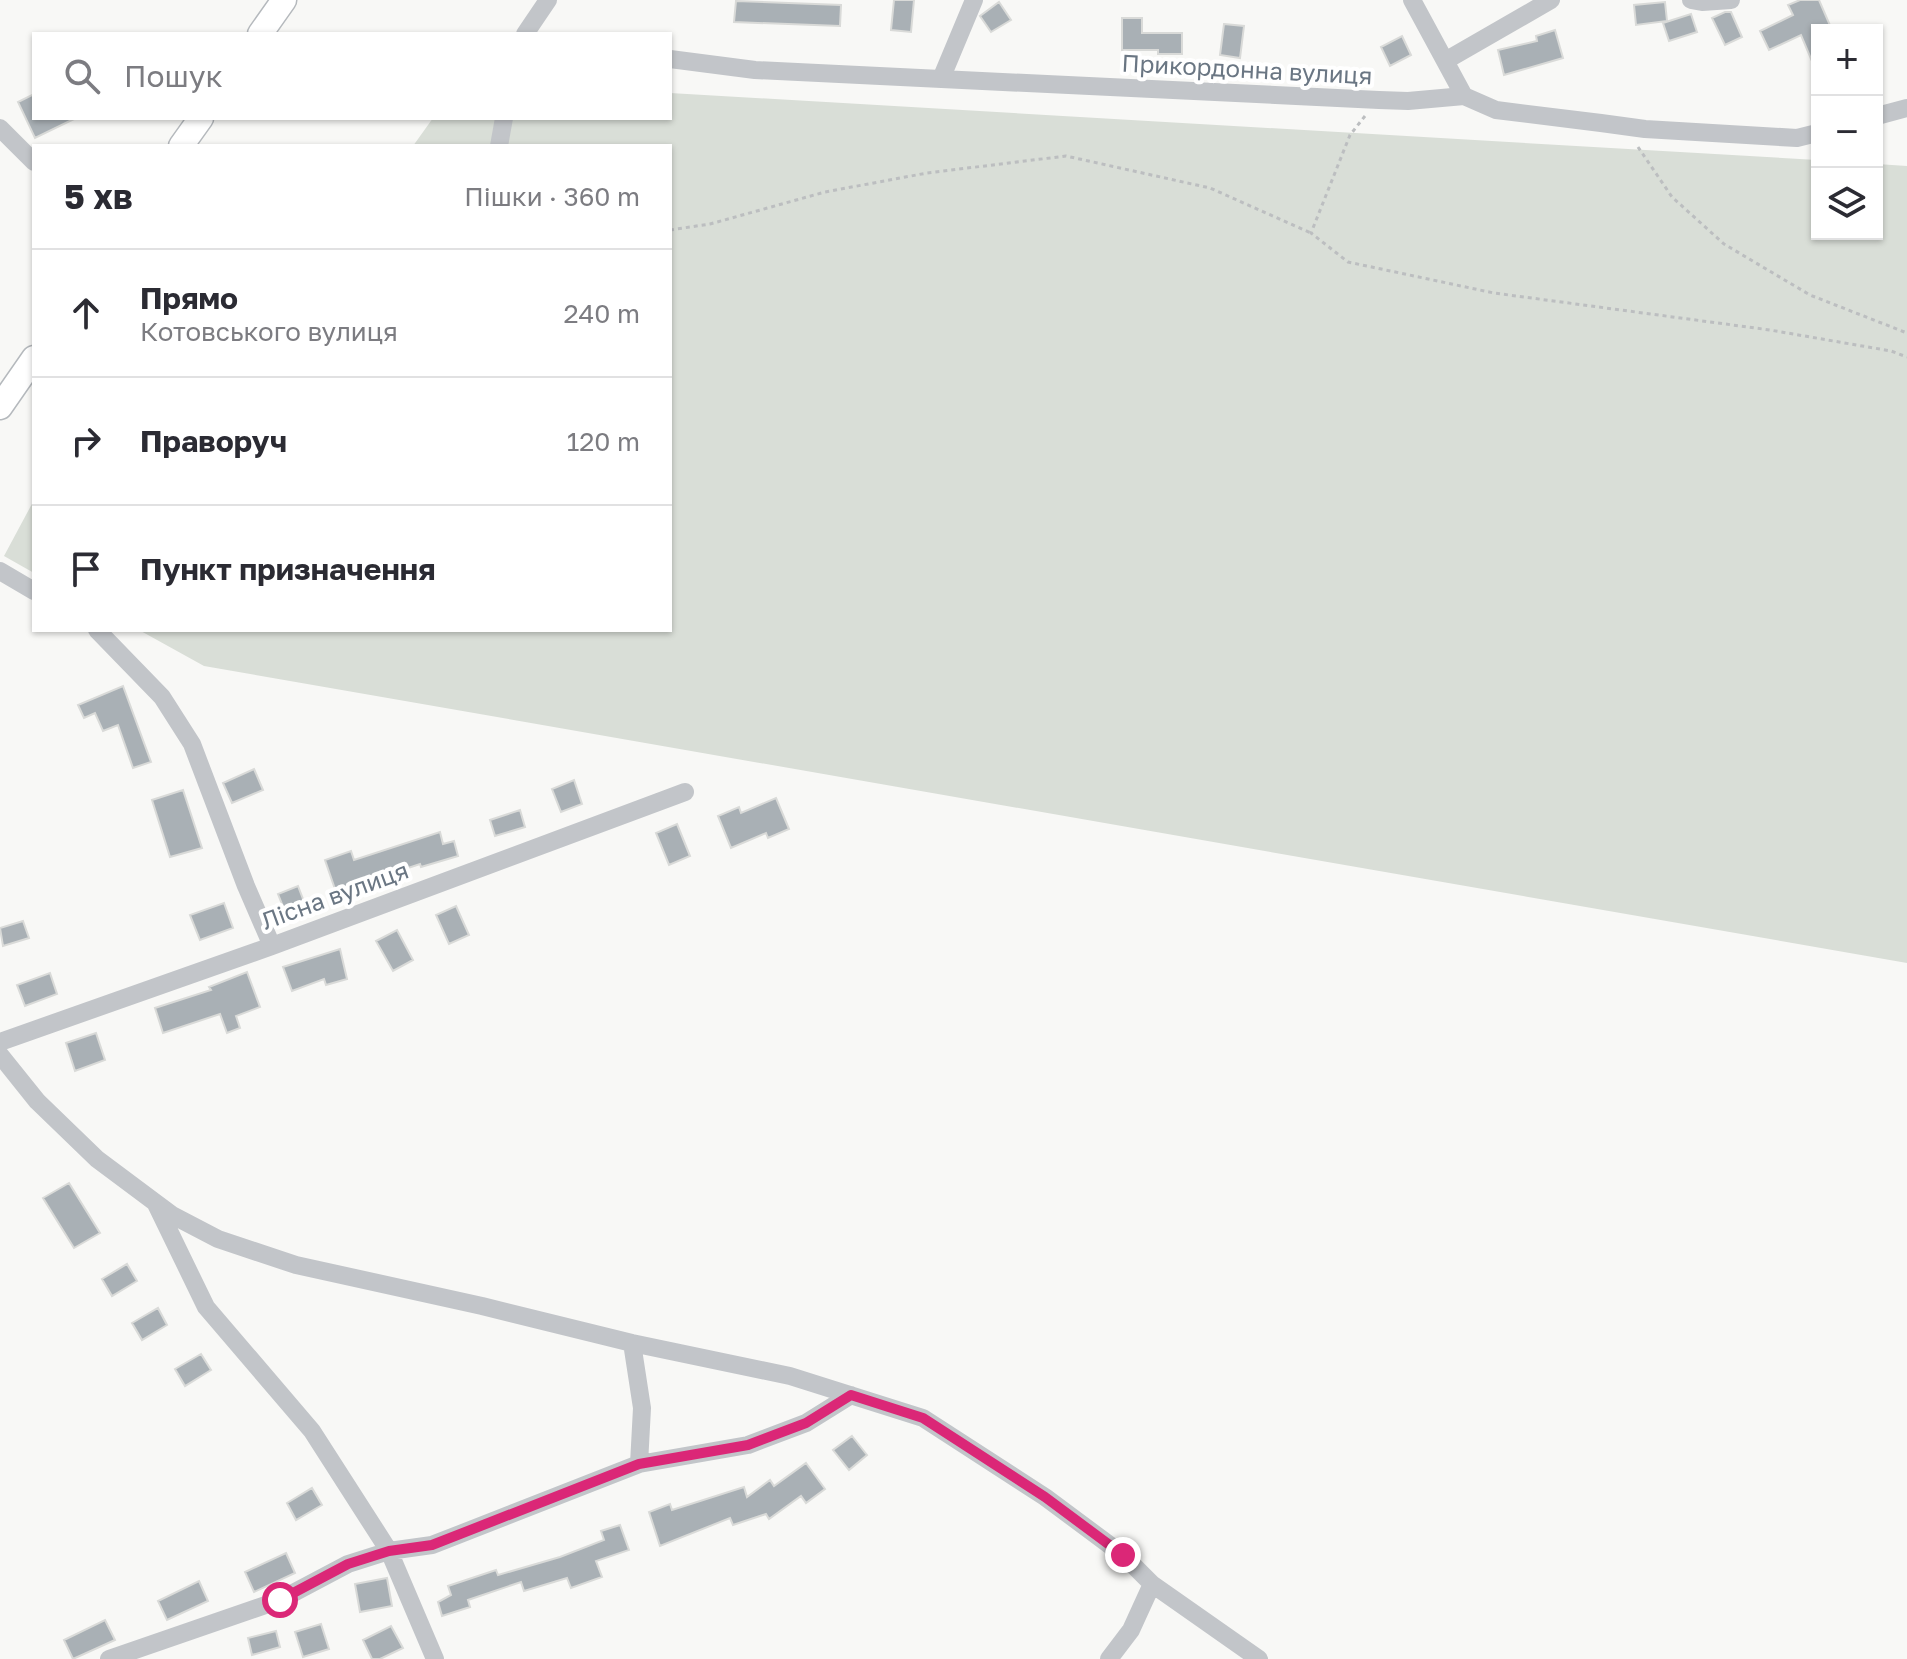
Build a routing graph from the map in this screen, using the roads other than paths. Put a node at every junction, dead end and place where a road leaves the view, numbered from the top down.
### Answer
1 (284, 0) edge
2 (548, 0) edge
3 (974, 0) edge
4 (1412, 0) edge
5 (1551, 0) edge
6 (1691, 0) edge
7 (1731, 0) edge
8 (261, 32) edge
9 (526, 32) edge
10 (672, 59) edge
11 (1445, 61) junction
12 (941, 79) junction
13 (1464, 96) junction
14 (1907, 108) edge
15 (1883, 114) edge
16 (200, 120) edge
17 (504, 120) edge
18 (0, 128) edge
19 (1811, 134) edge
20 (182, 144) edge
21 (499, 144) edge
22 (32, 160) edge
23 (32, 361) edge
24 (0, 407) edge
25 (0, 571) edge
26 (32, 590) edge
27 (99, 632) edge
28 (685, 792) dead end
29 (272, 946) junction
30 (0, 1042) edge
31 (0, 1055) edge
32 (154, 1201) junction
33 (632, 1343) junction
34 (851, 1395) junction
35 (639, 1464) junction
36 (389, 1551) junction
37 (1152, 1584) junction
38 (109, 1659) edge
39 (435, 1659) edge
40 (1109, 1659) edge
41 (1259, 1659) edge

1 - 8 main road
2 - 9 street
3 - 12 street
4 - 11 street
5 - 11 street
6 - 7 street
10 - 12 street, Прикордонна вулиця
11 - 13 street
12 - 13 street, Прикордонна вулиця
13 - 19 street, Прикордонна вулиця
14 - 15 street
16 - 20 main road
17 - 21 street
18 - 22 street
23 - 24 main road
25 - 26 street
27 - 29 street
28 - 29 street, Лісна вулиця
29 - 30 street, Лісна вулиця
31 - 32 street
32 - 33 street
32 - 36 street
33 - 34 street
33 - 35 street
34 - 35 street
34 - 37 street
35 - 36 street
36 - 38 street
36 - 39 street
37 - 40 street
37 - 41 street

